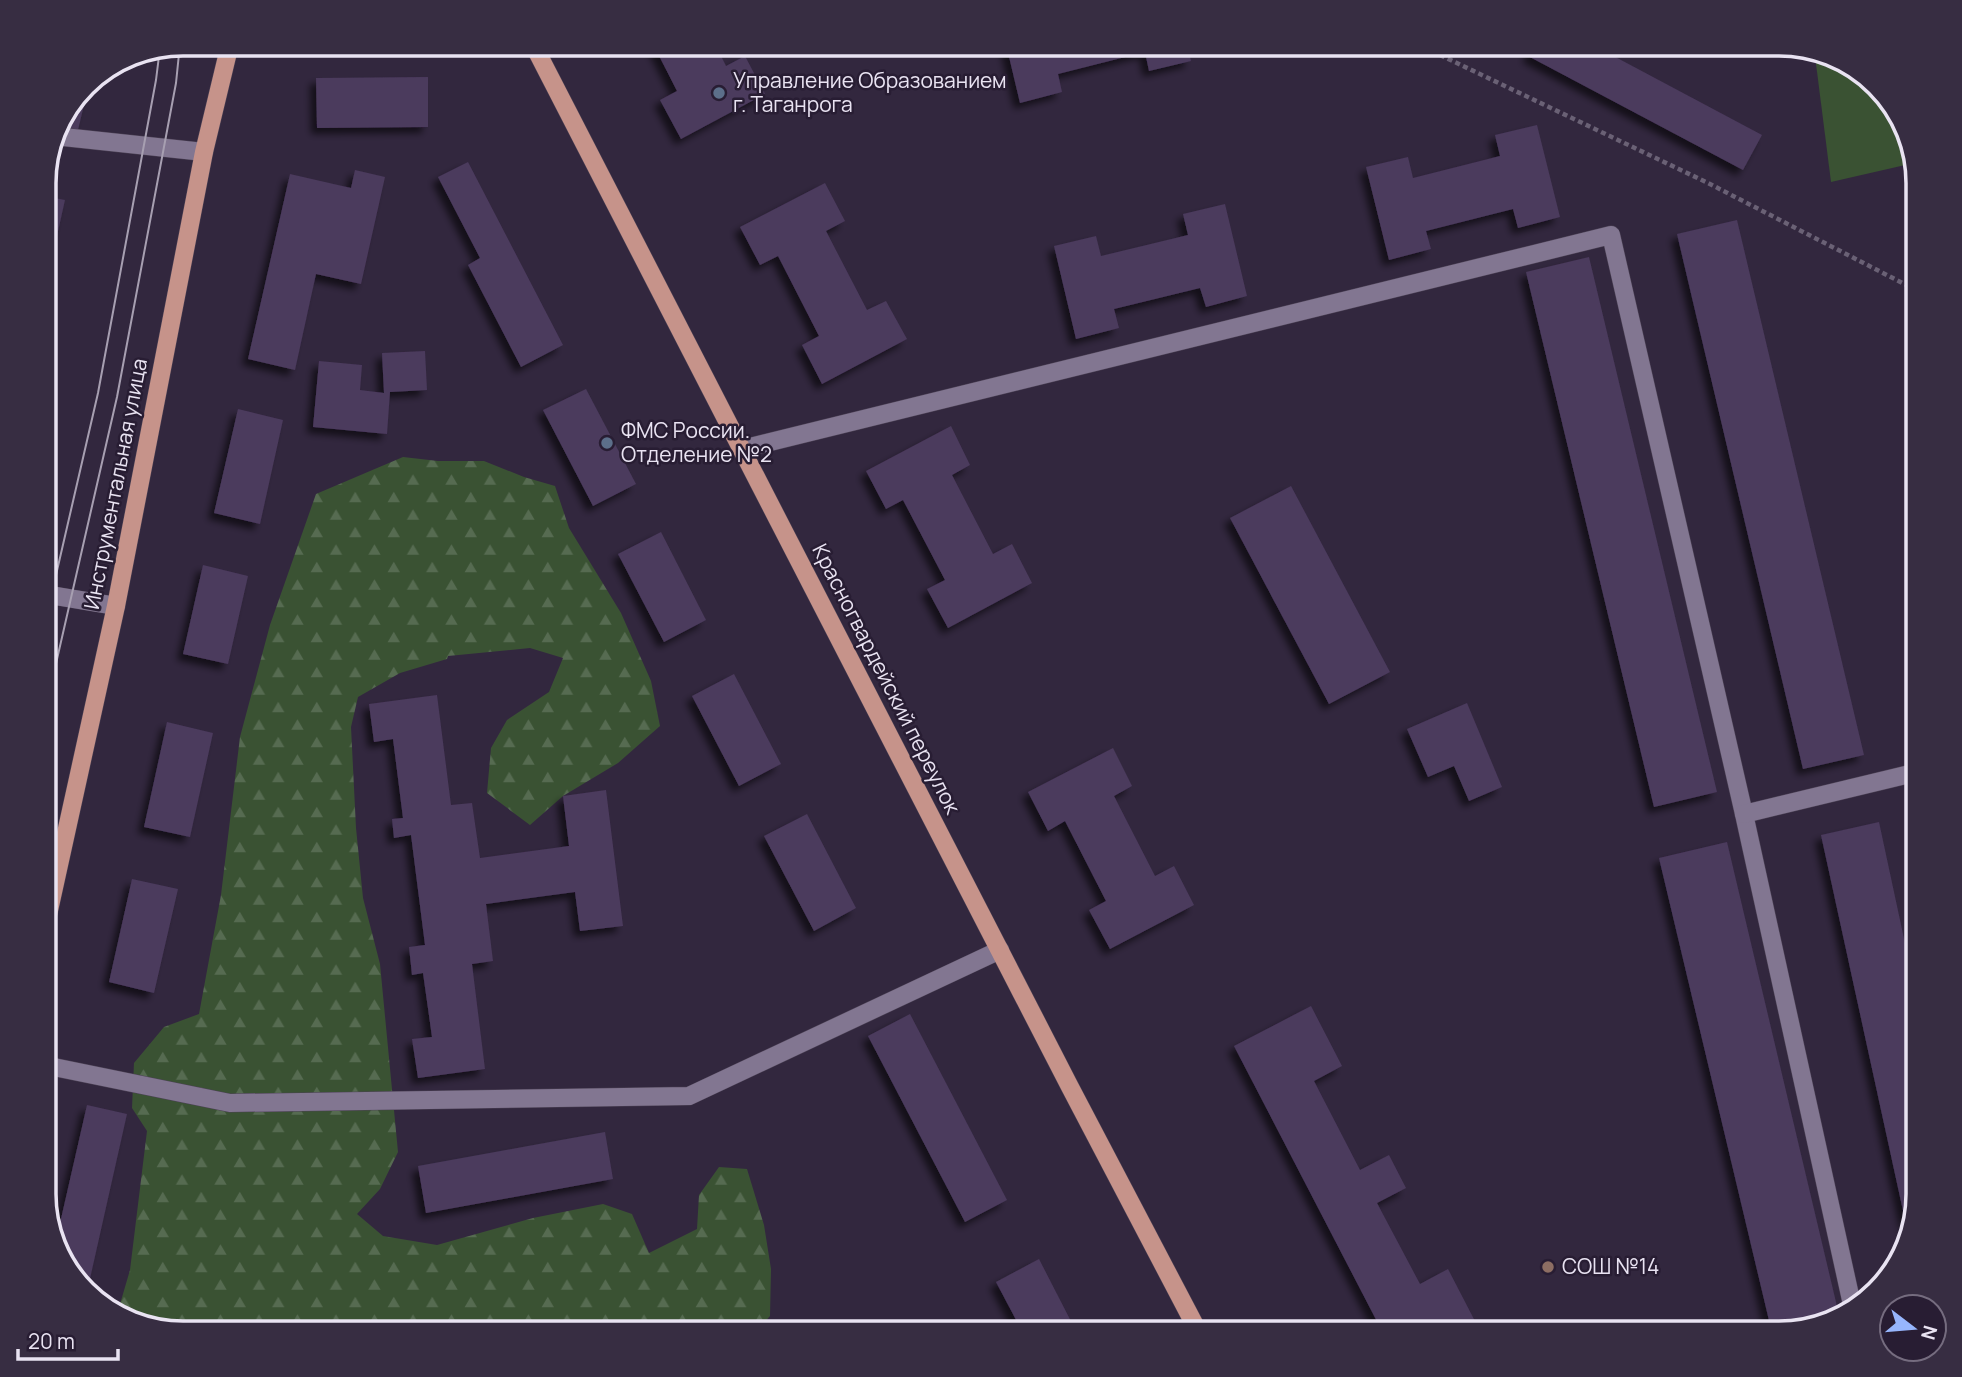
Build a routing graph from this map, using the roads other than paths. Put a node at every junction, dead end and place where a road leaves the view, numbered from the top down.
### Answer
1 (227, 56) edge
2 (539, 56) edge
3 (65, 136) edge
4 (204, 152) junction
5 (742, 449) junction
6 (56, 596) edge
7 (116, 606) junction
8 (1906, 775) edge
9 (1744, 814) junction
10 (56, 878) edge
11 (1000, 950) junction
12 (56, 1067) edge
13 (1851, 1299) edge
14 (1193, 1321) edge

1 - 4 main road, Инструментальная улица
2 - 5 main road, Красногвардейский переулок
3 - 4 street
4 - 7 main road, Инструментальная улица
5 - 9 street
5 - 11 main road, Красногвардейский переулок
6 - 7 street
7 - 10 main road, Инструментальная улица
8 - 9 street
9 - 13 street
11 - 12 street
11 - 14 main road, Красногвардейский переулок

